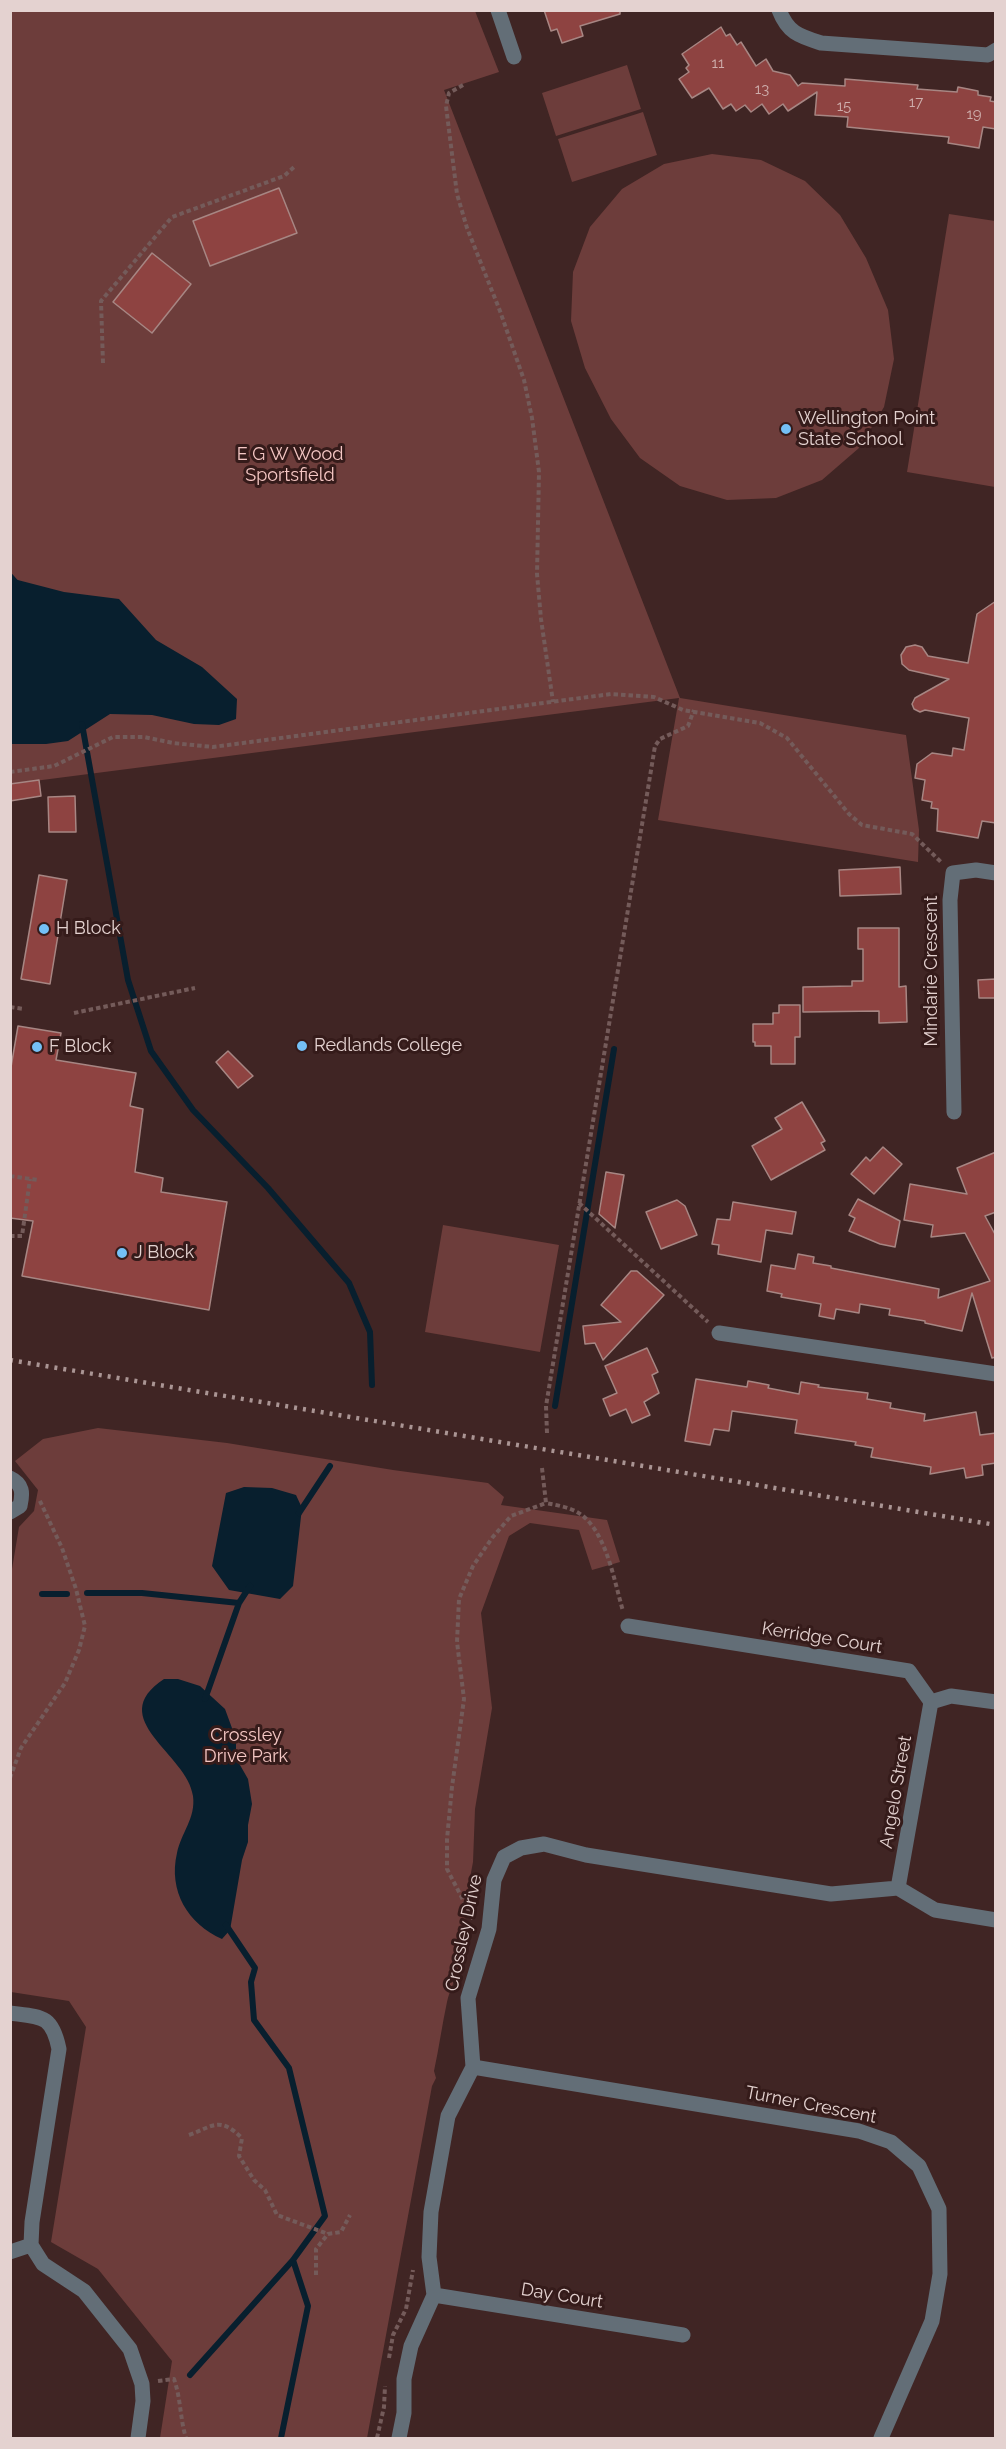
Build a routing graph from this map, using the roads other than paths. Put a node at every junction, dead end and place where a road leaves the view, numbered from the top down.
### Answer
1 (498, 10) edge
2 (779, 10) edge
3 (996, 50) edge
4 (514, 57) dead end
5 (996, 873) edge
6 (954, 1112) dead end
7 (719, 1333) road end
8 (996, 1374) edge
9 (10, 1478) edge
10 (10, 1512) edge
11 (627, 1626) road end
12 (932, 1702) junction
13 (996, 1702) edge
14 (898, 1888) junction
15 (996, 1920) edge
16 (10, 2013) edge
17 (473, 2067) junction
18 (31, 2244) junction
19 (10, 2252) edge
20 (434, 2295) junction
21 (683, 2335) dead end
22 (138, 2439) edge
23 (399, 2439) edge
24 (881, 2439) edge

1 - 4 street
2 - 3 street
5 - 6 street, Mindarie Crescent
7 - 8 street
9 - 10 street
11 - 12 street, Kerridge Court
12 - 13 street
12 - 14 street, Angelo Street
14 - 15 street
14 - 17 street, Crossley Drive
16 - 18 street
17 - 20 street
17 - 24 street, Turner Crescent
18 - 19 street
18 - 22 street
20 - 21 street, Day Court
20 - 23 street

